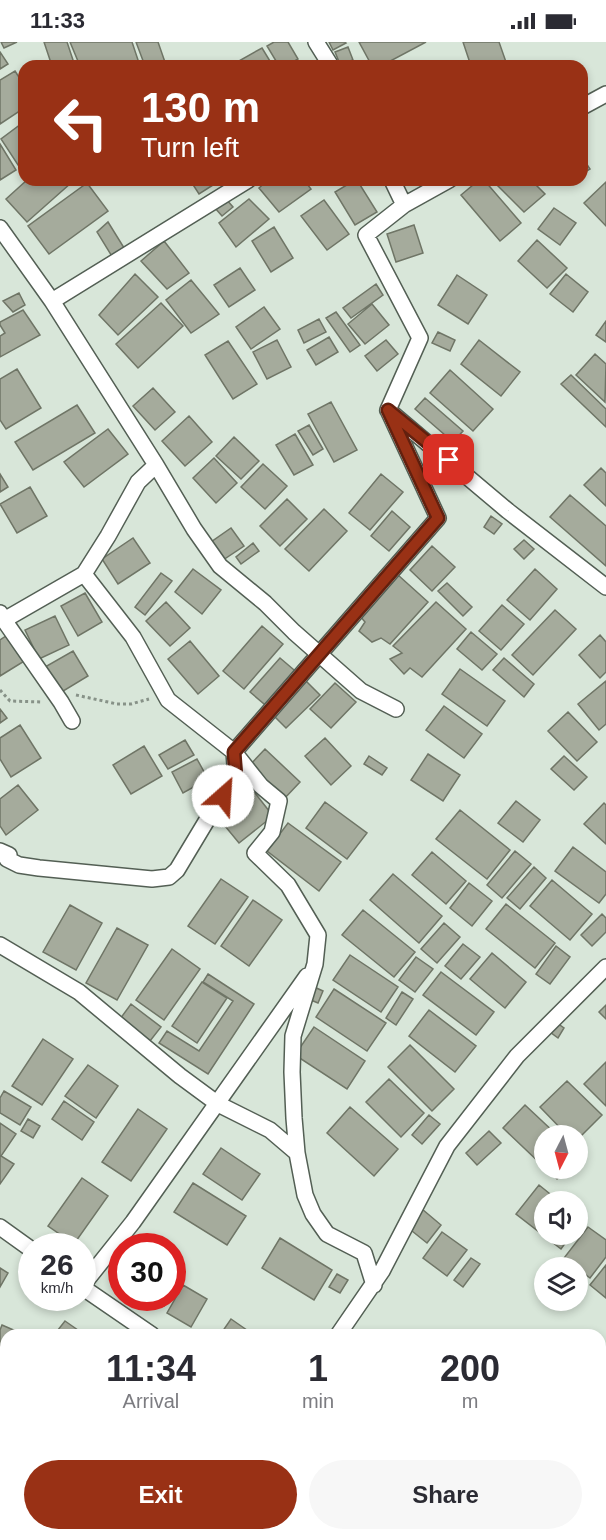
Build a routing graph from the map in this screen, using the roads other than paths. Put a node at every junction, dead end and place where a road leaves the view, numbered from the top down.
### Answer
1 (316, 42) edge
2 (327, 60) edge
3 (606, 94) edge
4 (588, 104) edge
5 (238, 186) edge
6 (395, 186) edge
7 (438, 186) edge
8 (404, 205) junction
9 (0, 228) edge
10 (52, 301) junction
11 (388, 410) junction
12 (156, 465) junction
13 (84, 574) junction
14 (606, 587) edge
15 (2, 617) edge
16 (320, 654) junction
17 (396, 709) dead end
18 (72, 721) dead end
19 (234, 752) junction
20 (3, 856) edge
21 (0, 945) edge
22 (315, 964) junction
23 (606, 967) edge
24 (218, 1104) junction
25 (297, 1153) junction
26 (0, 1227) edge
27 (18, 1240) edge
28 (96, 1269) edge
29 (374, 1285) junction
30 (96, 1297) edge
31 (143, 1329) edge
32 (342, 1329) edge

1 - 2 street
3 - 4 street
5 - 10 street
6 - 8 street
7 - 8 street
8 - 11 street
9 - 10 street
10 - 12 street
11 - 14 street
11 - 16 street
12 - 13 street
12 - 16 street
13 - 15 street
13 - 19 street
15 - 18 street
16 - 17 street
16 - 19 street
19 - 20 street
19 - 22 street
21 - 24 street
22 - 24 street
22 - 25 street
23 - 29 street
24 - 25 street
24 - 28 street
25 - 29 street
26 - 27 street
29 - 32 street
30 - 31 street

